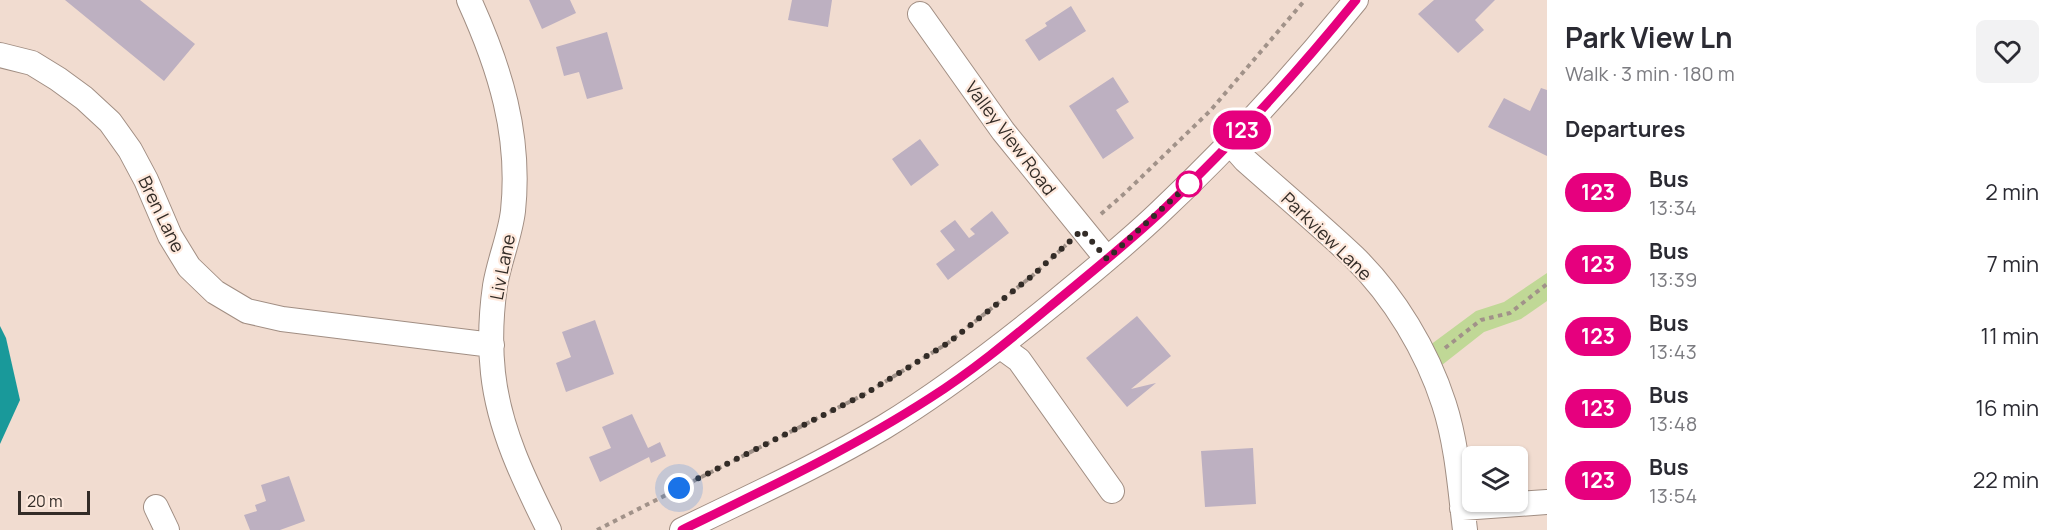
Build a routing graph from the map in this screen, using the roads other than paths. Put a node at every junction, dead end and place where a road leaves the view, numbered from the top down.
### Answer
1 (469, 0) edge
2 (1356, 0) edge
3 (920, 14) dead end
4 (0, 55) edge
5 (1230, 143) junction
6 (1107, 259) junction
7 (492, 345) junction
8 (1001, 347) junction
9 (1112, 491) dead end
10 (1547, 502) edge
11 (156, 507) dead end
12 (1463, 519) edge
13 (166, 530) edge
14 (549, 530) edge
15 (682, 530) edge

1 - 7 street, Liv Lane
2 - 5 street
3 - 6 street, Valley View Road
4 - 7 street, Bren Lane
5 - 6 street
5 - 12 street, Parkview Lane
6 - 8 street
7 - 14 street, Liv Lane
8 - 9 street
8 - 15 street
10 - 12 street, Parkview Lane
11 - 13 street

